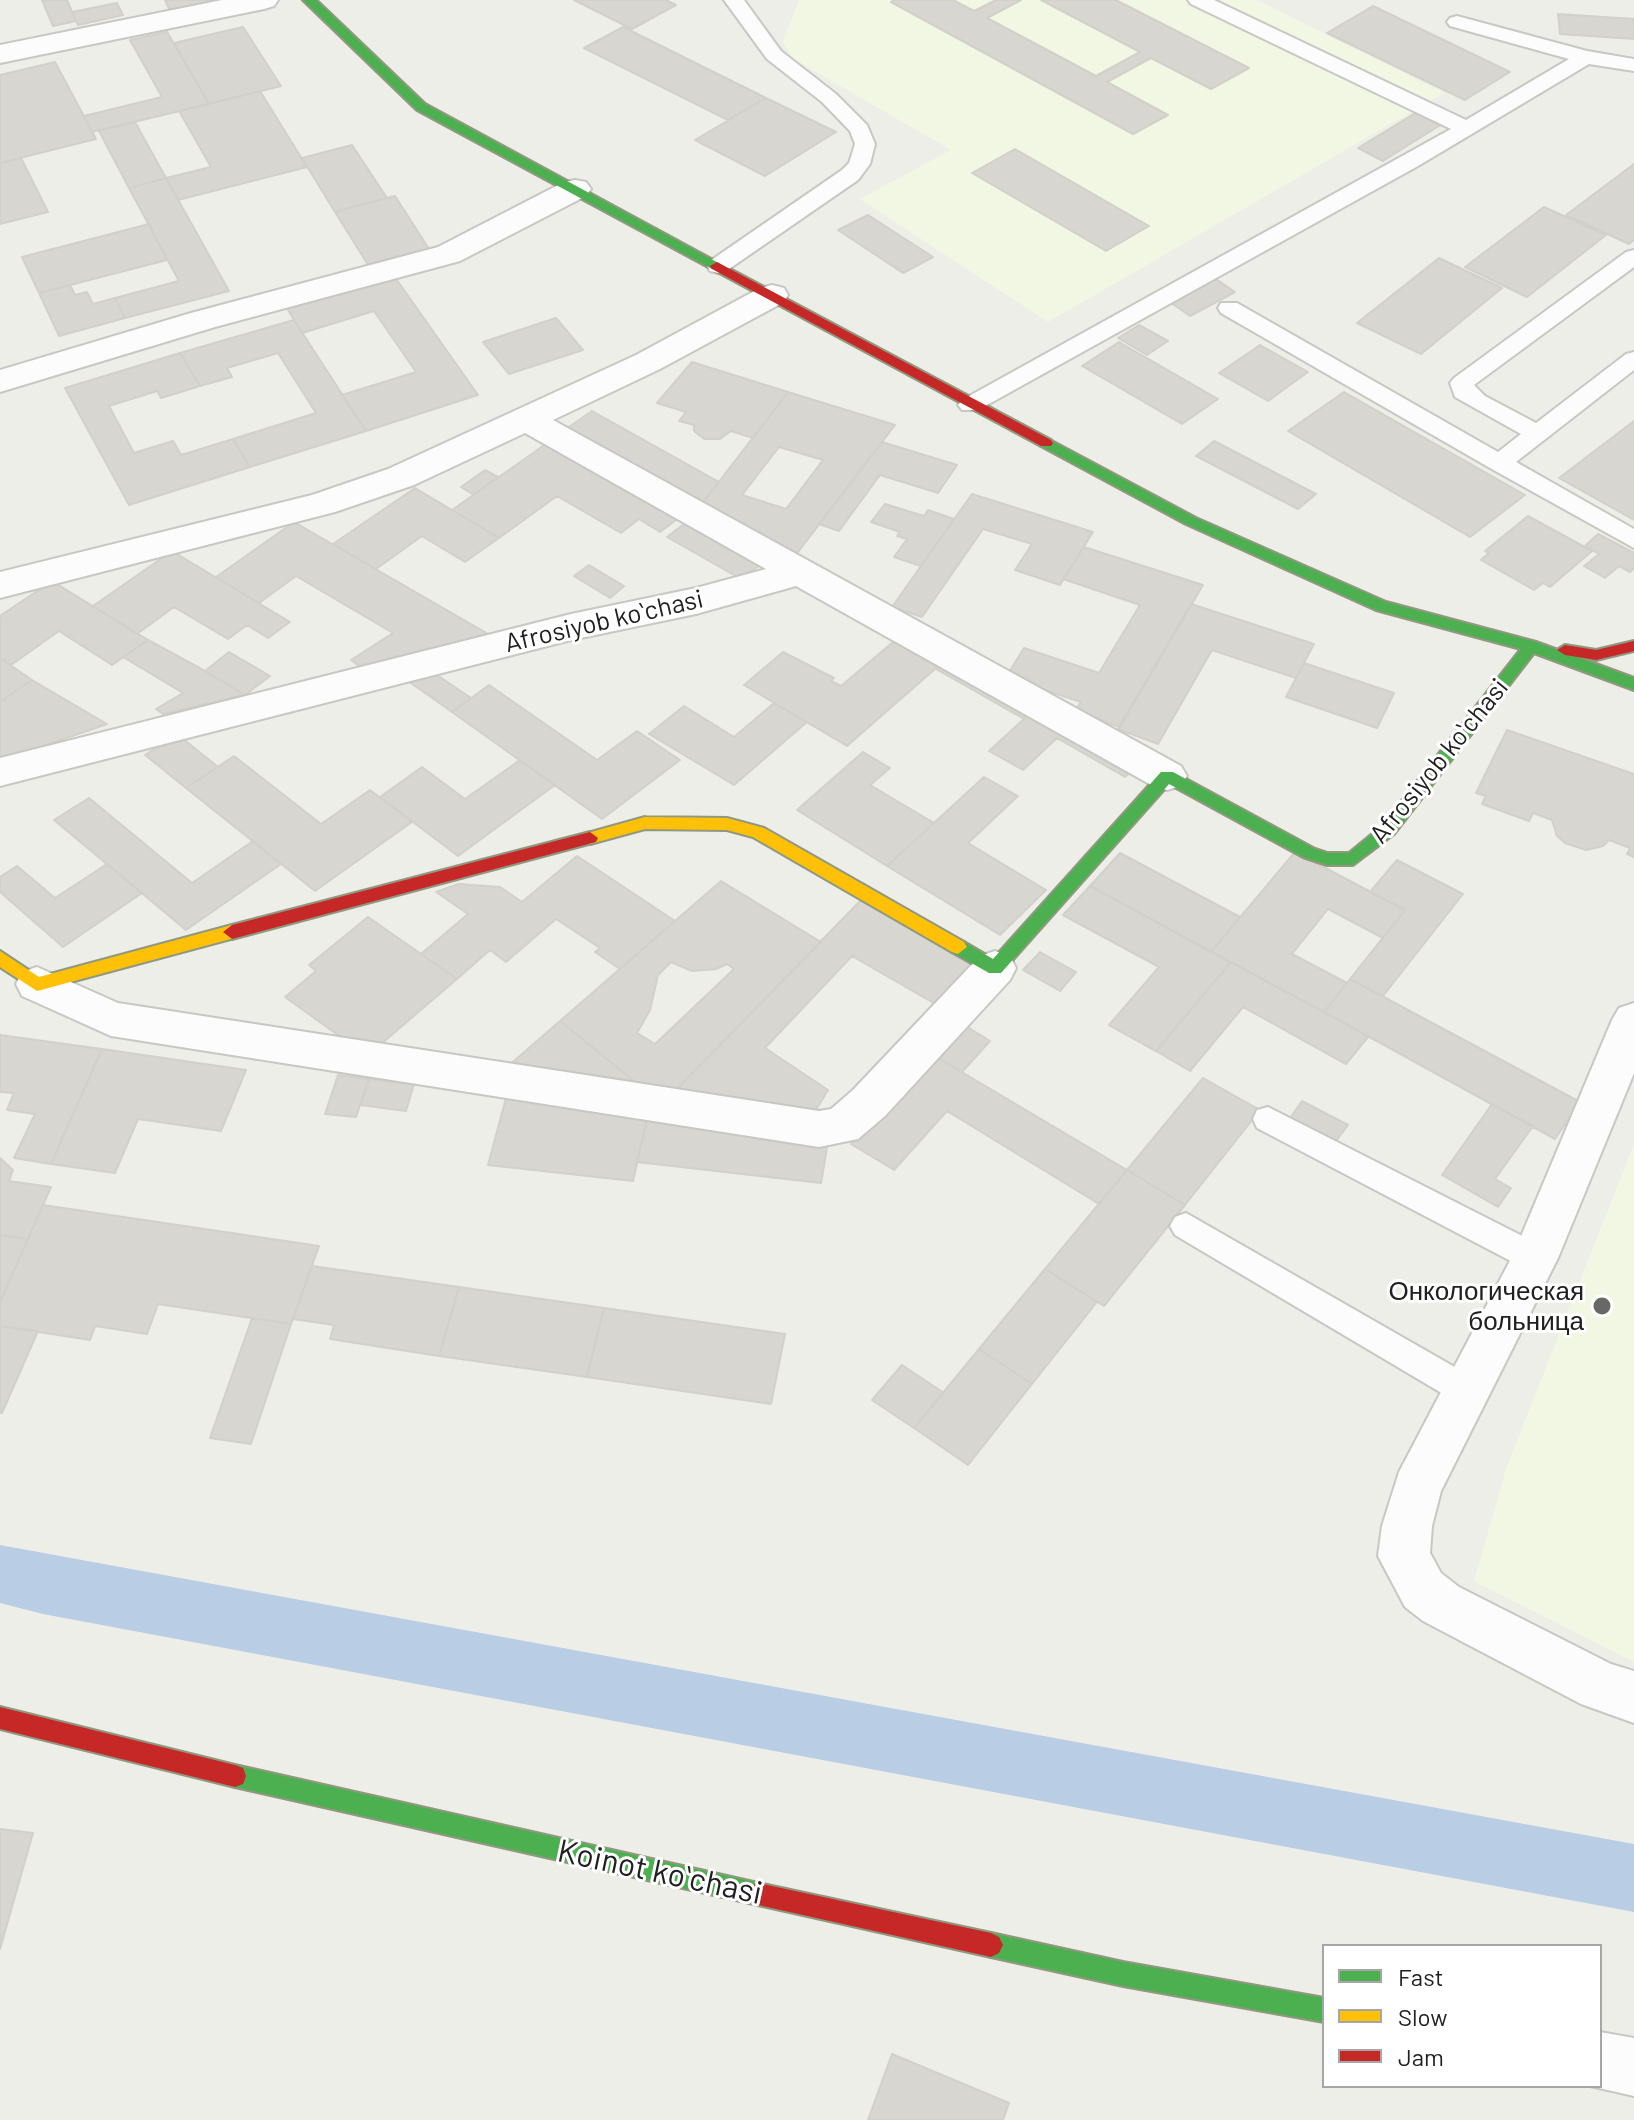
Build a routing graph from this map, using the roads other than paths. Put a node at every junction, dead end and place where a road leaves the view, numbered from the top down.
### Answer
1 (264, 0) edge
2 (309, 0) edge
3 (734, 0) edge
4 (1198, 0) edge
5 (1457, 22) dead end
6 (0, 54) edge
7 (1586, 57) junction
8 (1634, 65) edge
9 (1466, 128) junction
10 (575, 189) junction
11 (1634, 257) edge
12 (718, 266) junction
13 (772, 295) junction
14 (1229, 308) dead end
15 (1634, 359) edge
16 (0, 381) edge
17 (970, 405) junction
18 (526, 419) junction
19 (1538, 434) junction
20 (1499, 463) junction
21 (1634, 540) edge
22 (800, 572) junction
23 (0, 585) edge
24 (1531, 646) junction
25 (1634, 646) edge
26 (1634, 684) edge
27 (0, 772) edge
28 (1167, 776) junction
29 (0, 958) edge
30 (995, 968) junction
31 (37, 984) junction
32 (1634, 1020) edge
33 (1268, 1119) dead end
34 (1186, 1226) dead end
35 (1535, 1258) junction
36 (1467, 1391) junction
37 (1634, 1697) edge
38 (0, 1718) edge
39 (1322, 2010) edge
40 (1602, 2061) edge
41 (1634, 2067) edge

1 - 6 street
2 - 10 street
3 - 12 lane
4 - 9 lane
5 - 7 lane
7 - 8 lane
7 - 9 lane
9 - 17 lane
10 - 12 street
10 - 16 street
11 - 19 lane
12 - 13 street
13 - 17 street
13 - 18 street
14 - 20 lane
15 - 19 lane
17 - 24 street
18 - 22 street
18 - 23 street
19 - 20 lane
20 - 21 lane
22 - 27 street, Afrosiyob koʻchasi
22 - 28 street, Afrosiyob koʻchasi
24 - 25 street
24 - 26 street
24 - 28 street, Afrosiyob koʻchasi
28 - 30 street
29 - 31 street
30 - 31 street
30 - 31 street
32 - 35 street
33 - 35 lane
34 - 36 lane
35 - 36 street
36 - 37 street
38 - 39 street, Koinot koʻchasi
40 - 41 street

